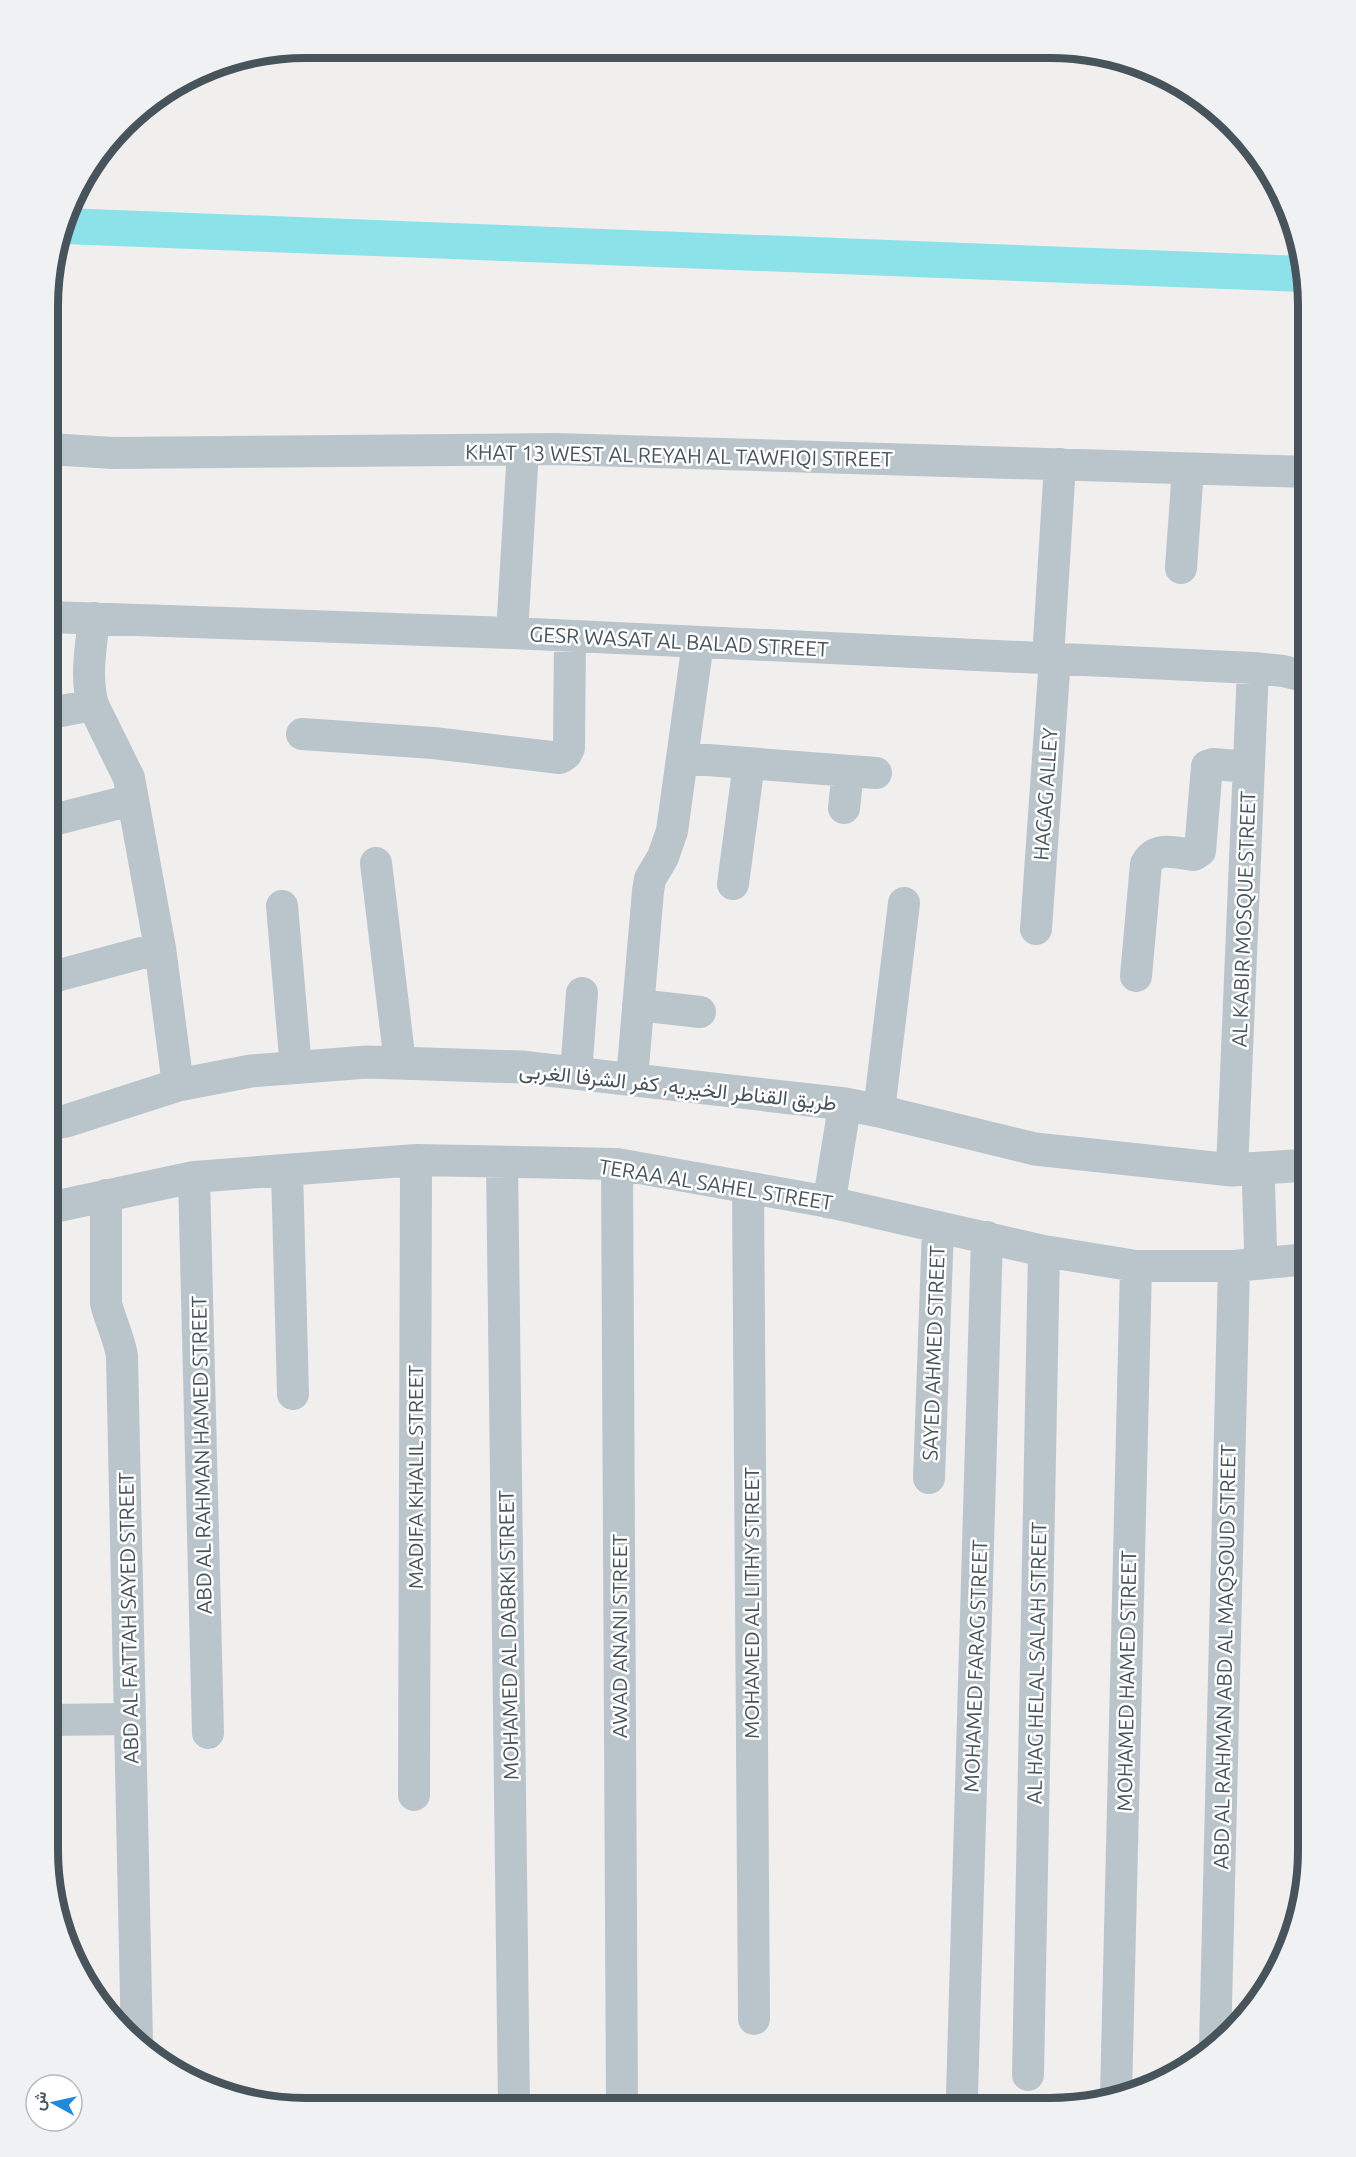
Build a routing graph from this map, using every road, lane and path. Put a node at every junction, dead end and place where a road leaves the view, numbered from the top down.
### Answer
1 (58, 450) edge
2 (523, 450) junction
3 (1060, 464) junction
4 (1188, 469) junction
5 (1298, 472) edge
6 (1181, 568) dead end
7 (58, 617) edge
8 (94, 618) junction
9 (512, 633) junction
10 (570, 636) junction
11 (698, 642) junction
12 (1051, 658) junction
13 (1253, 668) junction
14 (1298, 675) edge
15 (93, 705) junction
16 (58, 712) edge
17 (302, 734) dead end
18 (682, 758) junction
19 (749, 763) junction
20 (1249, 767) junction
21 (132, 800) junction
22 (844, 808) dead end
23 (58, 819) edge
24 (376, 863) dead end
25 (734, 884) dead end
26 (904, 903) dead end
27 (282, 906) dead end
28 (1036, 929) dead end
29 (160, 948) junction
30 (58, 976) edge
31 (1136, 976) dead end
32 (582, 993) dead end
33 (638, 1005) junction
34 (700, 1012) dead end
35 (400, 1063) junction
36 (296, 1068) junction
37 (576, 1073) junction
38 (632, 1079) junction
39 (178, 1085) junction
40 (846, 1104) junction
41 (879, 1111) junction
42 (58, 1122) edge
43 (416, 1160) junction
44 (502, 1162) junction
45 (617, 1164) junction
46 (1298, 1166) edge
47 (287, 1170) junction
48 (1245, 1170) junction
49 (194, 1177) junction
50 (748, 1188) junction
51 (106, 1195) junction
52 (829, 1202) junction
53 (58, 1206) edge
54 (938, 1227) junction
55 (987, 1237) junction
56 (1044, 1251) junction
57 (1298, 1260) edge
58 (1247, 1264) junction
59 (1136, 1266) junction
60 (293, 1394) dead end
61 (929, 1478) dead end
62 (130, 1719) junction
63 (58, 1720) edge
64 (208, 1733) dead end
65 (414, 1795) dead end
66 (754, 2019) dead end
67 (137, 2031) edge
68 (1216, 2035) edge
69 (1028, 2075) dead end
70 (1116, 2089) edge
71 (962, 2095) dead end
72 (513, 2098) edge
73 (622, 2098) edge

1 - 2 street, KHAT 13 WEST AL REYAH AL TAWFIQI STREET
2 - 3 street, KHAT 13 WEST AL REYAH AL TAWFIQI STREET
2 - 9 street
3 - 4 street, KHAT 13 WEST AL REYAH AL TAWFIQI STREET
3 - 12 street, HAGAG ALLEY
4 - 5 street, KHAT 13 WEST AL REYAH AL TAWFIQI STREET
4 - 6 street
7 - 8 street, GESR WASAT AL BALAD STREET
8 - 9 street, GESR WASAT AL BALAD STREET
8 - 15 street
9 - 10 street, GESR WASAT AL BALAD STREET
10 - 11 street, GESR WASAT AL BALAD STREET
10 - 17 street
11 - 12 street, GESR WASAT AL BALAD STREET
11 - 18 street
12 - 13 street, GESR WASAT AL BALAD STREET
12 - 28 street, HAGAG ALLEY
13 - 14 street, GESR WASAT AL BALAD STREET
13 - 20 street, AL KABIR MOSQUE STREET
15 - 16 street
15 - 21 street
18 - 19 street
18 - 33 street
19 - 22 street
19 - 25 street
20 - 31 street
20 - 48 street, AL KABIR MOSQUE STREET
21 - 23 street
21 - 29 street
24 - 35 street
26 - 41 street
27 - 36 street
29 - 30 street
29 - 39 street
32 - 37 street
33 - 34 street
33 - 38 street
35 - 36 street, طريق القناطر الخيريه, كفر الشرفا الغربى
35 - 37 street, طريق القناطر الخيريه, كفر الشرفا الغربى
36 - 39 street, طريق القناطر الخيريه, كفر الشرفا الغربى
37 - 38 street, طريق القناطر الخيريه, كفر الشرفا الغربى
38 - 40 street, طريق القناطر الخيريه, كفر الشرفا الغربى
39 - 42 street, طريق القناطر الخيريه, كفر الشرفا الغربى
40 - 41 street, طريق القناطر الخيريه, كفر الشرفا الغربى
40 - 52 street
41 - 48 street, طريق القناطر الخيريه, كفر الشرفا الغربى
43 - 44 street, TERAA AL SAHEL STREET
43 - 47 street, TERAA AL SAHEL STREET
43 - 65 street, MADIFA KHALIL STREET
44 - 45 street, TERAA AL SAHEL STREET
44 - 72 street, MOHAMED AL DABRKI STREET
45 - 50 street, TERAA AL SAHEL STREET
45 - 73 street, AWAD ANANI STREET
46 - 48 street, طريق القناطر الخيريه, كفر الشرفا الغربى
47 - 49 street, TERAA AL SAHEL STREET
47 - 60 street
48 - 58 street
49 - 51 street, TERAA AL SAHEL STREET
49 - 64 street, ABD AL RAHMAN HAMED STREET
50 - 52 street, TERAA AL SAHEL STREET
50 - 66 street, MOHAMED AL LITHY STREET
51 - 53 street, TERAA AL SAHEL STREET
51 - 62 street, ABD AL FATTAH SAYED STREET
52 - 54 street, TERAA AL SAHEL STREET
54 - 55 street, TERAA AL SAHEL STREET
54 - 61 street, SAYED AHMED STREET
55 - 56 street, TERAA AL SAHEL STREET
55 - 71 street, MOHAMED FARAG STREET
56 - 59 street, TERAA AL SAHEL STREET
56 - 69 street, AL HAG HELAL SALAH STREET
57 - 58 street, TERAA AL SAHEL STREET
58 - 59 street, TERAA AL SAHEL STREET
58 - 68 street, ABD AL RAHMAN ABD AL MAQSOUD STREET
59 - 70 street, MOHAMED HAMED STREET
62 - 63 street
62 - 67 street, ABD AL FATTAH SAYED STREET

